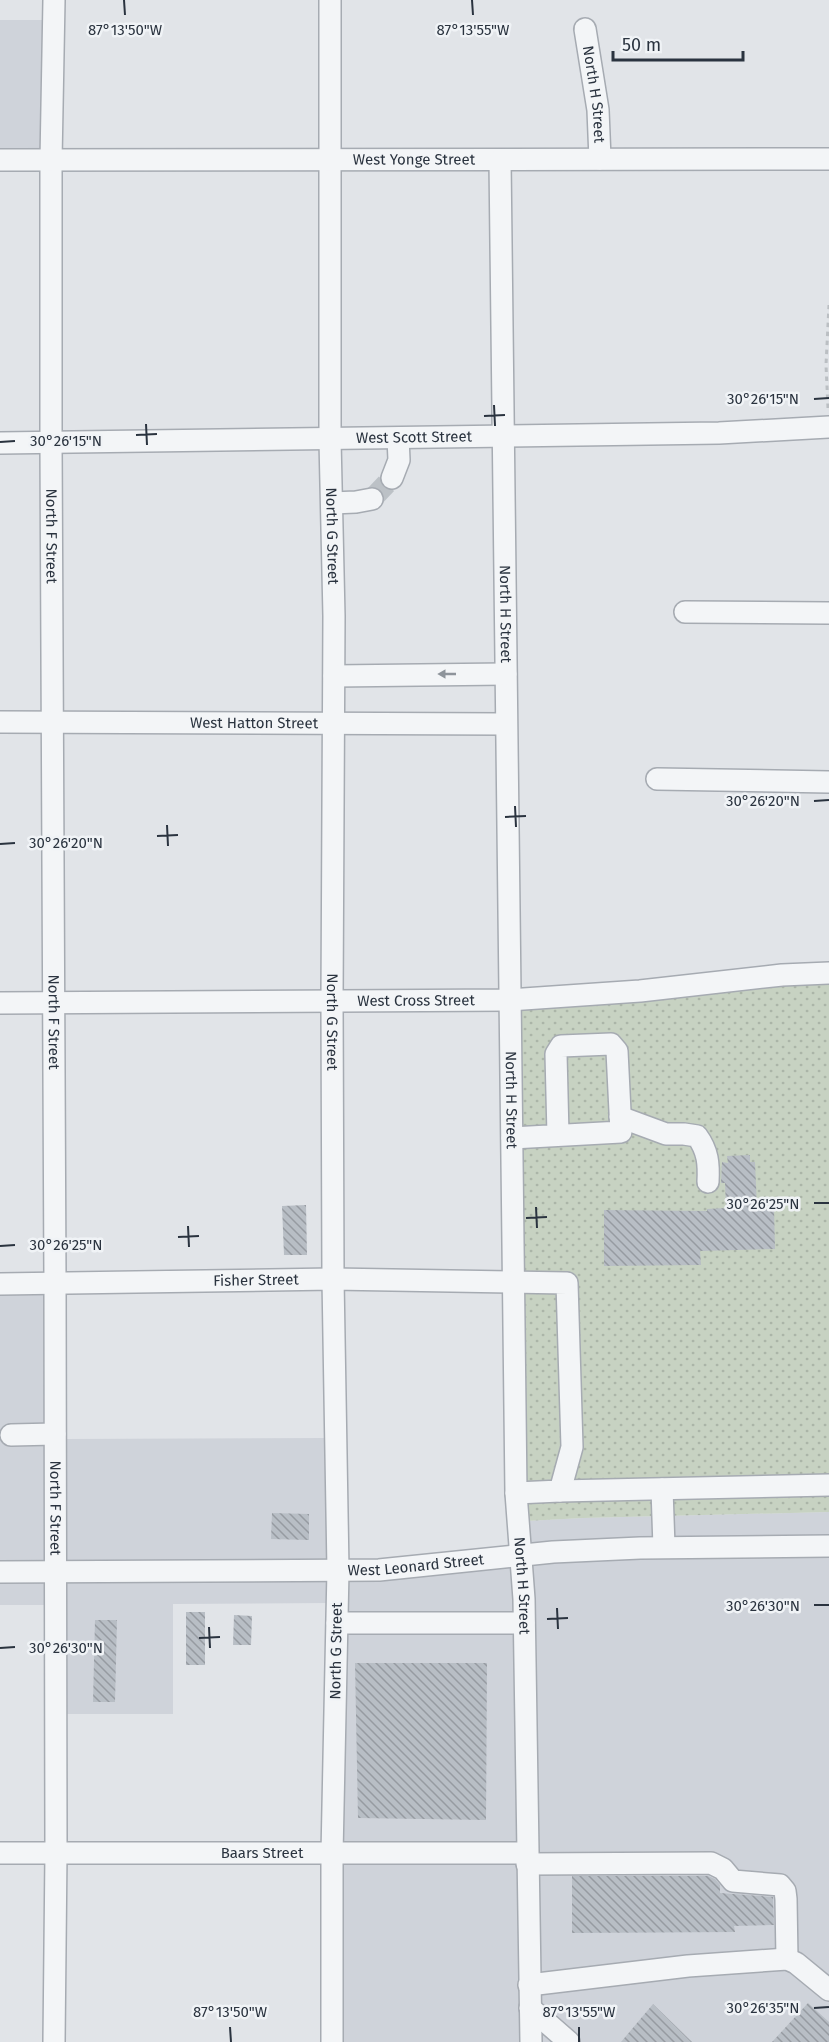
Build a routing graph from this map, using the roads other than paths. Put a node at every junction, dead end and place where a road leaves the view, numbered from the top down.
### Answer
1 (54, 0) edge
2 (330, 0) edge
3 (585, 29) dead end
4 (600, 159) junction
5 (829, 159) edge
6 (0, 160) edge
7 (51, 160) junction
8 (330, 160) junction
9 (500, 160) junction
10 (829, 427) edge
11 (503, 436) junction
12 (398, 438) junction
13 (330, 440) junction
14 (0, 443) edge
15 (51, 443) junction
16 (392, 478) tunnel mouth
17 (372, 499) tunnel mouth
18 (332, 502) junction
19 (685, 612) dead end
20 (829, 613) edge
21 (506, 674) junction
22 (334, 676) junction
23 (0, 722) edge
24 (51, 722) junction
25 (333, 724) junction
26 (506, 724) junction
27 (657, 779) dead end
28 (829, 782) edge
29 (829, 973) edge
30 (509, 1000) junction
31 (332, 1001) junction
32 (55, 1002) junction
33 (0, 1003) edge
34 (620, 1118) junction
35 (558, 1135) junction
36 (512, 1138) junction
37 (708, 1182) dead end
38 (333, 1279) junction
39 (514, 1282) junction
40 (55, 1283) junction
41 (0, 1284) edge
42 (56, 1434) junction
43 (11, 1435) dead end
44 (829, 1485) edge
45 (662, 1489) junction
46 (560, 1491) junction
47 (516, 1493) junction
48 (829, 1546) edge
49 (664, 1547) junction
50 (520, 1556) junction
51 (338, 1570) junction
52 (0, 1572) edge
53 (55, 1572) junction
54 (337, 1623) junction
55 (524, 1623) junction
56 (0, 1853) edge
57 (56, 1853) junction
58 (332, 1854) junction
59 (526, 1858) junction
60 (787, 1959) junction
61 (529, 1985) junction
62 (829, 1990) edge
63 (530, 2008) junction
64 (54, 2042) edge
65 (332, 2042) edge
66 (531, 2042) edge
67 (569, 2042) edge

1 - 7 street, North F Street
2 - 8 street, North G Street
3 - 4 street, North H Street
4 - 5 street, West Yonge Street
4 - 9 street, West Yonge Street
6 - 7 street, West Yonge Street
7 - 8 street, West Yonge Street
7 - 15 street, North F Street
8 - 9 street, West Yonge Street
8 - 13 street, North G Street
9 - 11 street, North H Street
10 - 11 street, West Scott Street
11 - 12 street, West Scott Street
11 - 21 street, North H Street
12 - 13 street, West Scott Street
12 - 16 street
13 - 15 street, West Scott Street
13 - 18 street, North G Street
14 - 15 street, West Scott Street
15 - 24 street, North F Street
17 - 18 street
18 - 22 street, North G Street
19 - 20 street
21 -> 22 street
21 - 26 street, North H Street
22 - 25 street, North G Street
23 - 24 street, West Hatton Street
24 - 25 street, West Hatton Street
24 - 32 street, North F Street
25 - 26 street, West Hatton Street
25 - 31 street, North G Street
26 - 30 street, North H Street
27 - 28 street
29 - 30 street, West Cross Street
30 - 31 street, West Cross Street
30 - 36 street, North H Street
31 - 32 street, West Cross Street
31 - 38 street, North G Street
32 - 33 street, West Cross Street
32 - 40 street, North F Street
34 - 35 street
34 - 35 street
34 - 37 street
35 - 36 street
36 - 39 street, North H Street
38 - 39 street, Fisher Street
38 - 40 street, Fisher Street
38 - 51 street, North G Street
39 - 46 street, Fisher Street
39 - 47 street, North H Street
40 - 41 street, Fisher Street
40 - 42 street, North F Street
42 - 43 street
42 - 53 street, North F Street
44 - 45 street
45 - 46 street
45 - 49 street
46 - 47 street
47 - 50 street, North H Street
48 - 49 street, West Leonard Street
49 - 50 street, West Leonard Street
50 - 51 street, West Leonard Street
50 - 55 street, North H Street
51 - 53 street, West Leonard Street
51 - 54 street, North G Street
52 - 53 street, West Leonard Street
53 - 57 street, North F Street
54 - 55 street
54 - 58 street, North G Street
55 - 59 street, North H Street
56 - 57 street, Baars Street
57 - 58 street, Baars Street
57 - 64 street, North F Street
58 - 59 street, Baars Street
58 - 65 street, North G Street
59 - 60 street, Baars Street
59 - 61 street, North H Street
60 - 61 street
60 - 62 street
61 - 63 street, North H Street
63 - 66 street, North H Street
63 - 67 street

